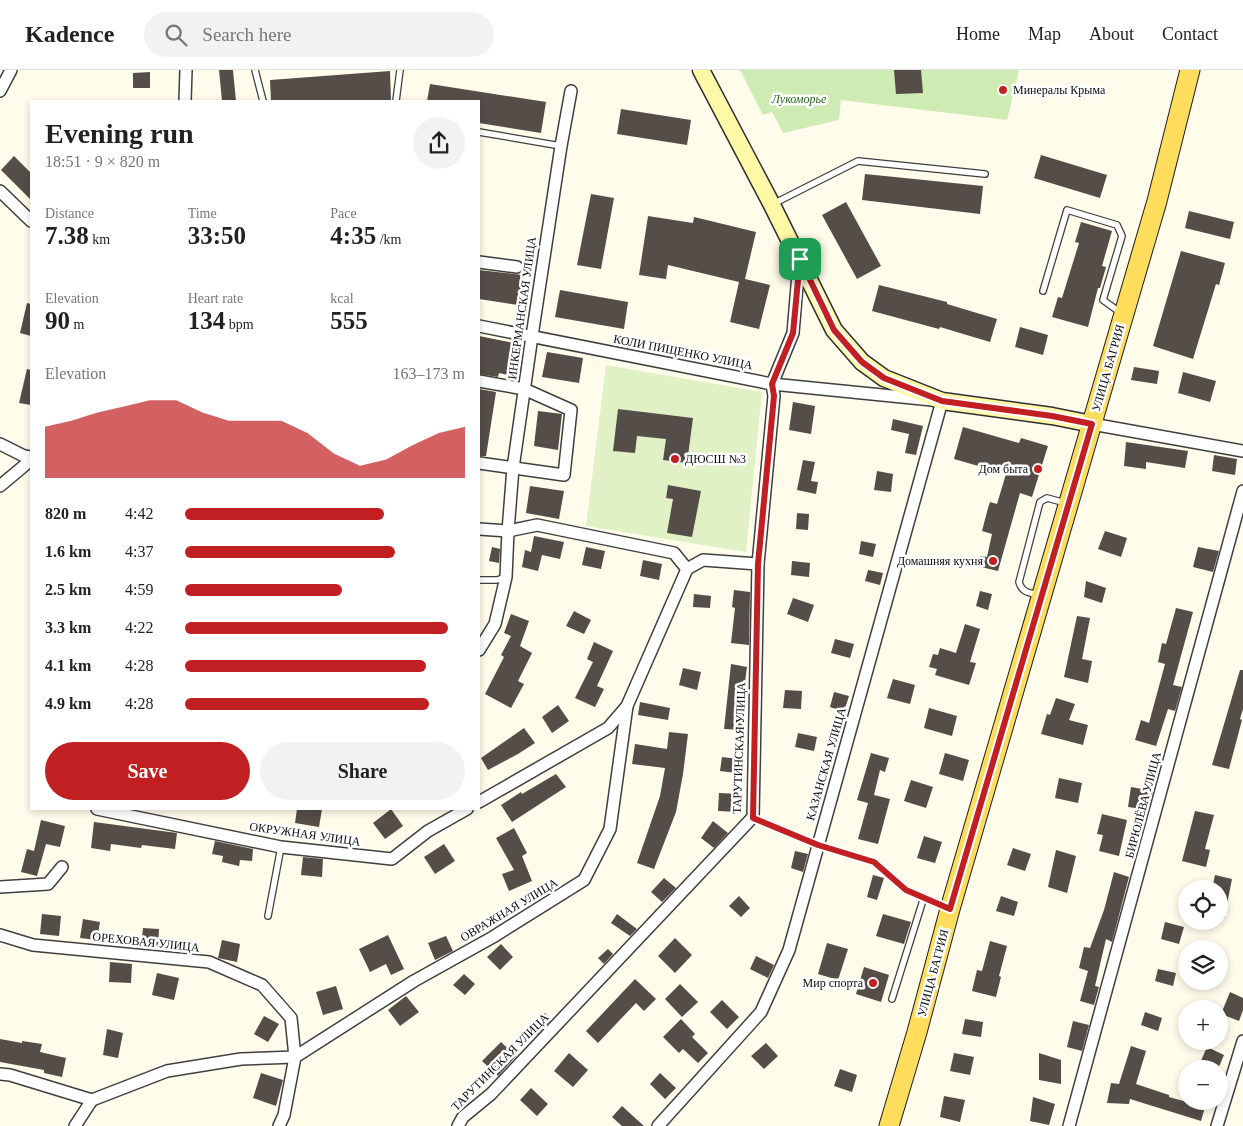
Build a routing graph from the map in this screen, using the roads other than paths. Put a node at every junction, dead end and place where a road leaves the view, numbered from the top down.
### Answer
1 (10, 70) edge
2 (186, 70) edge
3 (255, 70) edge
4 (400, 70) edge
5 (701, 70) edge
6 (1190, 70) edge
7 (0, 91) edge
8 (571, 91) dead end
9 (186, 100) edge
10 (263, 100) edge
11 (396, 100) edge
12 (480, 132) edge
13 (561, 146) junction
14 (985, 174) dead end
15 (0, 191) edge
16 (772, 205) junction
17 (30, 220) edge
18 (800, 259) junction
19 (480, 262) edge
20 (517, 267) dead end
21 (1043, 292) dead end
22 (1123, 314) junction
23 (480, 326) edge
24 (532, 336) junction
25 (480, 381) edge
26 (772, 384) junction
27 (524, 389) junction
28 (942, 401) junction
29 (1092, 424) junction
30 (0, 444) edge
31 (1243, 451) edge
32 (30, 459) edge
33 (30, 460) edge
34 (480, 463) edge
35 (514, 468) junction
36 (0, 486) edge
37 (1243, 492) edge
38 (1068, 504) junction
39 (480, 529) edge
40 (508, 531) junction
41 (758, 564) junction
42 (687, 569) junction
43 (506, 577) junction
44 (480, 580) edge
45 (1041, 596) junction
46 (480, 648) edge
47 (627, 706) junction
48 (480, 801) edge
49 (102, 810) edge
50 (466, 810) edge
51 (753, 818) junction
52 (818, 845) junction
53 (280, 847) junction
54 (62, 867) dead end
55 (0, 888) edge
56 (924, 897) junction
57 (950, 909) junction
58 (268, 916) dead end
59 (0, 935) edge
60 (892, 999) dead end
61 (1243, 1041) edge
62 (295, 1057) junction
63 (0, 1074) edge
64 (92, 1100) junction
65 (75, 1126) edge
66 (279, 1126) edge
67 (458, 1126) edge
68 (658, 1126) edge
69 (889, 1126) edge
70 (1070, 1126) edge
71 (1218, 1126) edge

1 - 7 street
2 - 9 street
3 - 10 lane
4 - 11 lane
5 - 16 main road
6 - 22 main road, УЛИЦА БАГРИЯ
8 - 13 street, ИНКЕРМАНСКАЯ УЛИЦА
12 - 13 lane
13 - 24 street, ИНКЕРМАНСКАЯ УЛИЦА
14 - 16 lane
15 - 17 street
16 - 18 main road
18 - 26 street, ТАРУТИНСКАЯ УЛИЦА
18 - 28 main road
19 - 20 street
21 - 22 lane
22 - 29 main road, УЛИЦА БАГРИЯ
23 - 24 street, КОЛИ ПИЩЕНКО УЛИЦА
24 - 26 street, КОЛИ ПИЩЕНКО УЛИЦА
24 - 27 street, ИНКЕРМАНСКАЯ УЛИЦА
25 - 27 street
26 - 28 street, КОЛИ ПИЩЕНКО УЛИЦА
26 - 41 street, ТАРУТИНСКАЯ УЛИЦА
27 - 35 street, ИНКЕРМАНСКАЯ УЛИЦА
27 - 35 street
28 - 29 main road
28 - 52 street, КАЗАНСКАЯ УЛИЦА
29 - 31 street
29 - 38 main road, УЛИЦА БАГРИЯ
30 - 32 street
33 - 36 street
34 - 35 street
35 - 40 street, ИНКЕРМАНСКАЯ УЛИЦА
37 - 70 street, БИРЮЛЁВА УЛИЦА
38 - 45 main road, УЛИЦА БАГРИЯ
38 - 45 lane
39 - 40 street
40 - 42 street
40 - 43 street, ИНКЕРМАНСКАЯ УЛИЦА
41 - 42 street
41 - 51 street, ТАРУТИНСКАЯ УЛИЦА
42 - 47 street
43 - 44 lane
43 - 46 street, ИНКЕРМАНСКАЯ УЛИЦА
45 - 57 main road, УЛИЦА БАГРИЯ
47 - 48 street
47 - 62 street, ОВРАЖНАЯ УЛИЦА
49 - 53 street, ОКРУЖНАЯ УЛИЦА
50 - 53 street, ОКРУЖНАЯ УЛИЦА
51 - 52 lane
51 - 67 street, ТАРУТИНСКАЯ УЛИЦА
52 - 56 lane
52 - 68 street, КАЗАНСКАЯ УЛИЦА
53 - 58 lane
54 - 55 street
56 - 57 lane
56 - 60 lane
57 - 69 main road, УЛИЦА БАГРИЯ
59 - 62 street, ОРЕХОВАЯ УЛИЦА
61 - 71 street
62 - 64 street
62 - 66 street, ОРЕХОВАЯ УЛИЦА
63 - 64 street
64 - 65 street

